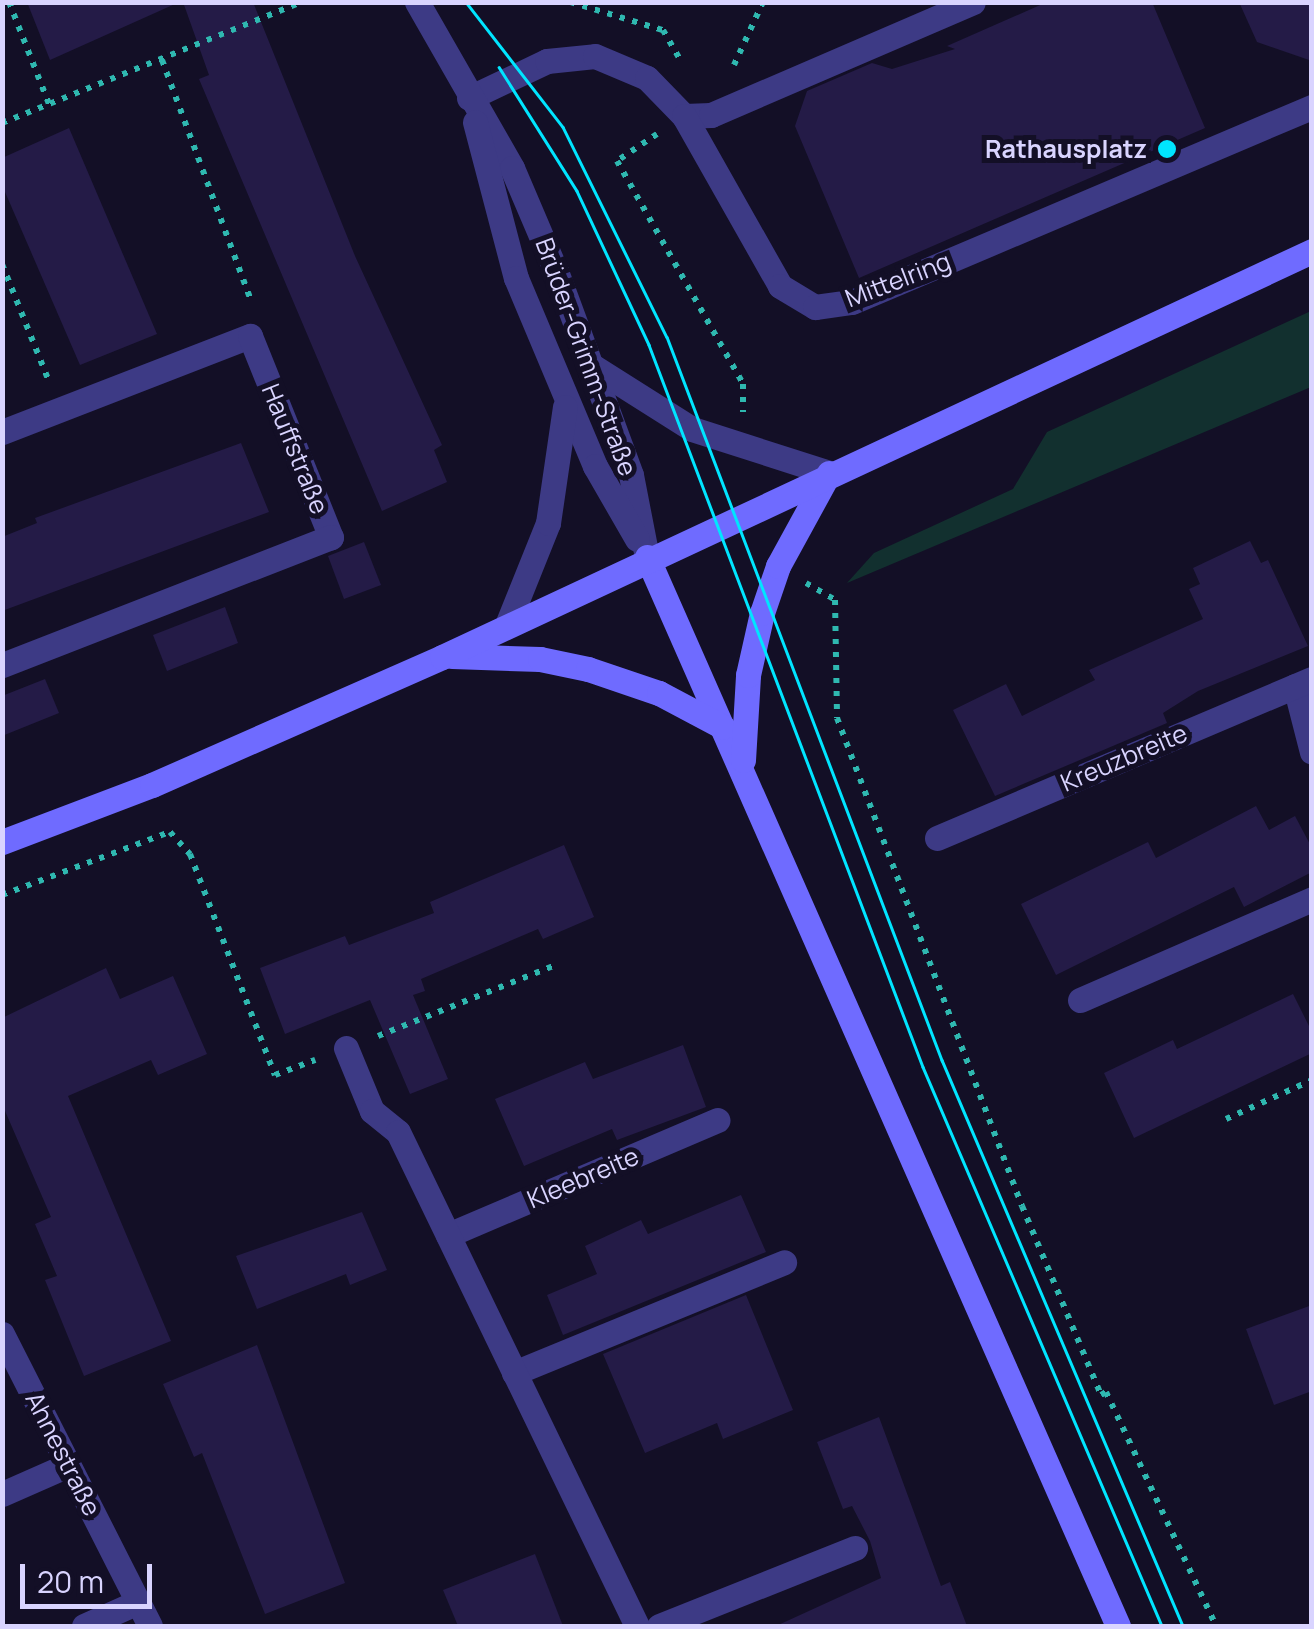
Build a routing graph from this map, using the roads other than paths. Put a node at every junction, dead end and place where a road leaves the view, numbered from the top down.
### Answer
1 (417, 2) edge
2 (973, 2) edge
3 (469, 98) junction
4 (1312, 107) edge
5 (684, 116) junction
6 (1312, 252) edge
7 (594, 367) junction
8 (566, 402) junction
9 (2, 432) edge
10 (829, 473) junction
11 (647, 556) junction
12 (507, 625) junction
13 (442, 656) junction
14 (2, 665) edge
15 (1303, 682) edge
16 (723, 728) junction
17 (1312, 752) edge
18 (744, 771) junction
19 (937, 838) dead end
20 (2, 842) edge
21 (1312, 899) edge
22 (1080, 1000) dead end
23 (346, 1048) road end
24 (718, 1120) dead end
25 (448, 1235) junction
26 (784, 1262) dead end
27 (2, 1334) edge
28 (514, 1373) junction
29 (68, 1464) junction
30 (2, 1494) edge
31 (855, 1548) dead end
32 (138, 1602) junction
33 (84, 1626) edge
34 (150, 1626) edge
35 (637, 1626) edge
36 (659, 1626) edge
37 (1118, 1626) edge

1 - 3 street, Brüder-Grimm-Straße
2 - 5 street
3 - 5 street, Mittelring
3 - 7 street, Brüder-Grimm-Straße
3 - 8 street, Brüder-Grimm-Straße
4 - 5 street, Mittelring
6 - 10 main road
7 - 10 street
7 - 11 street, Brüder-Grimm-Straße
8 - 11 street, Brüder-Grimm-Straße
8 - 12 street
9 - 14 street, Hauffstraße
10 - 11 main road
10 - 18 main road
11 - 12 main road
11 - 16 main road
12 - 13 main road
13 - 16 main road
13 - 20 main road
15 - 17 street
15 - 19 street, Kreuzbreite
16 - 18 main road
18 - 37 main road
21 - 22 street
23 - 25 street
24 - 25 street, Kleebreite
25 - 28 street
26 - 28 street
27 - 29 street, Ahnestraße
28 - 35 street
29 - 30 street
29 - 32 street, Ahnestraße
31 - 36 street
32 - 33 street
32 - 34 street, Ahnestraße

